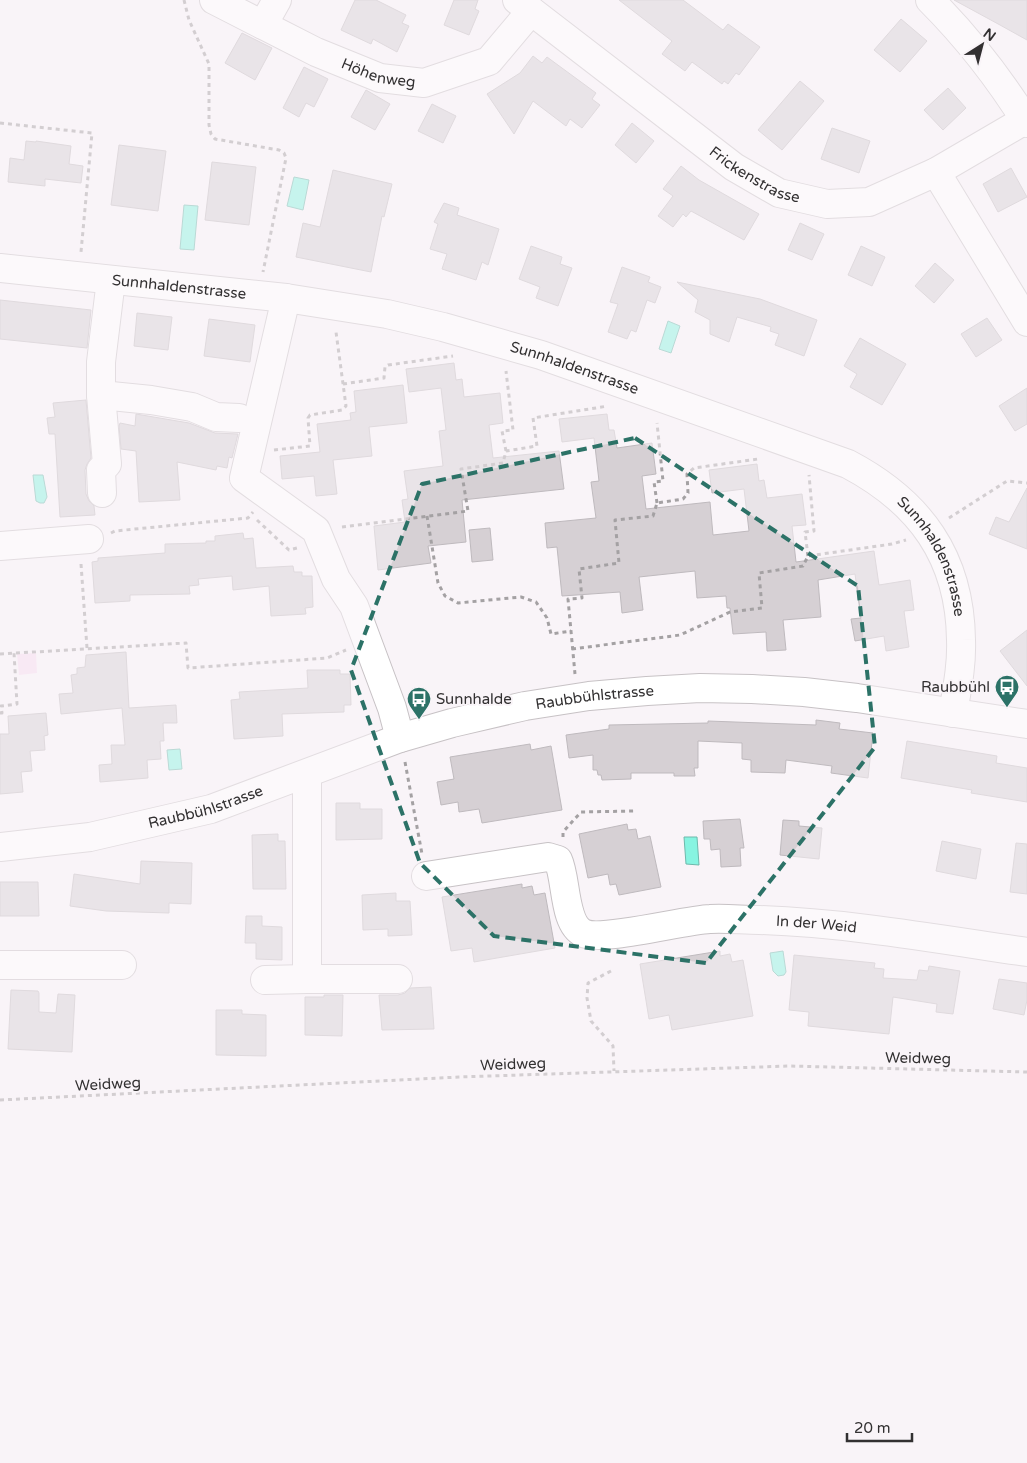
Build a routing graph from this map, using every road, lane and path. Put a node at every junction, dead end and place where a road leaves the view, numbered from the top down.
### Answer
1 (184, 0) edge
2 (214, 0) edge
3 (277, 0) edge
4 (930, 0) edge
5 (524, 4) edge
6 (263, 25) junction
7 (1026, 121) edge
8 (0, 124) edge
9 (936, 172) junction
10 (80, 255) dead end
11 (0, 268) edge
12 (262, 273) dead end
13 (111, 280) junction
14 (286, 298) junction
15 (1027, 322) edge
16 (336, 332) dead end
17 (455, 356) dead end
18 (506, 371) dead end
19 (343, 384) junction
20 (102, 395) junction
21 (612, 406) dead end
22 (239, 418) dead end
23 (657, 423) dead end
24 (506, 451) junction
25 (250, 452) junction
26 (765, 458) dead end
27 (809, 472) dead end
28 (1027, 483) edge
29 (102, 493) dead end
30 (266, 493) junction
31 (657, 502) junction
32 (427, 516) junction
33 (948, 518) dead end
34 (316, 530) junction
35 (909, 539) dead end
36 (93, 545) junction
37 (0, 546) edge
38 (808, 556) junction
39 (571, 631) junction
40 (367, 641) junction
41 (87, 648) junction
42 (572, 649) junction
43 (14, 653) junction
44 (0, 654) edge
45 (575, 675) dead end
46 (0, 713) edge
47 (953, 713) junction
48 (1027, 724) edge
49 (402, 746) junction
50 (307, 774) junction
51 (634, 811) dead end
52 (0, 847) edge
53 (558, 860) junction
54 (426, 876) joint
55 (1027, 952) edge
56 (122, 965) dead end
57 (0, 966) edge
58 (611, 971) dead end
59 (307, 979) junction
60 (398, 979) dead end
61 (265, 980) dead end
62 (614, 1071) junction
63 (1027, 1072) edge
64 (0, 1100) edge

1 - 12 path
2 - 6 street, Höhenweg
3 - 6 street
4 - 7 street
5 - 6 street, Höhenweg
5 - 9 street, Frickenstrasse
7 - 9 street, Frickenstrasse
8 - 10 path
9 - 15 street
11 - 13 street, Sunnhaldenstrasse
13 - 14 street, Sunnhaldenstrasse
13 - 20 street
14 - 25 street
14 - 47 street, Sunnhaldenstrasse
16 - 19 path
17 - 19 path
18 - 24 path
19 - 25 path
20 - 22 street
20 - 29 street
21 - 24 path
23 - 31 path
24 - 32 path
25 - 30 street
26 - 31 path
27 - 38 path
28 - 33 path
30 - 34 street
30 - 36 path
31 - 39 path
32 - 34 path
32 - 39 path
34 - 40 street
35 - 38 path
36 - 37 street
36 - 41 path
38 - 42 path
39 - 42 path
40 - 41 path
40 - 49 street
41 - 43 path
42 - 45 path
43 - 44 path
43 - 46 path
47 - 48 street, Raubbühlstrasse
47 - 49 street, Raubbühlstrasse
49 - 50 street, Raubbühlstrasse
49 - 54 path
50 - 52 street, Raubbühlstrasse
50 - 59 street
51 - 53 path
53 - 54 street
53 - 55 street, In der Weid
56 - 57 street
58 - 62 path
59 - 60 street
59 - 61 street
62 - 63 path, Weidweg
62 - 64 path, Weidweg

